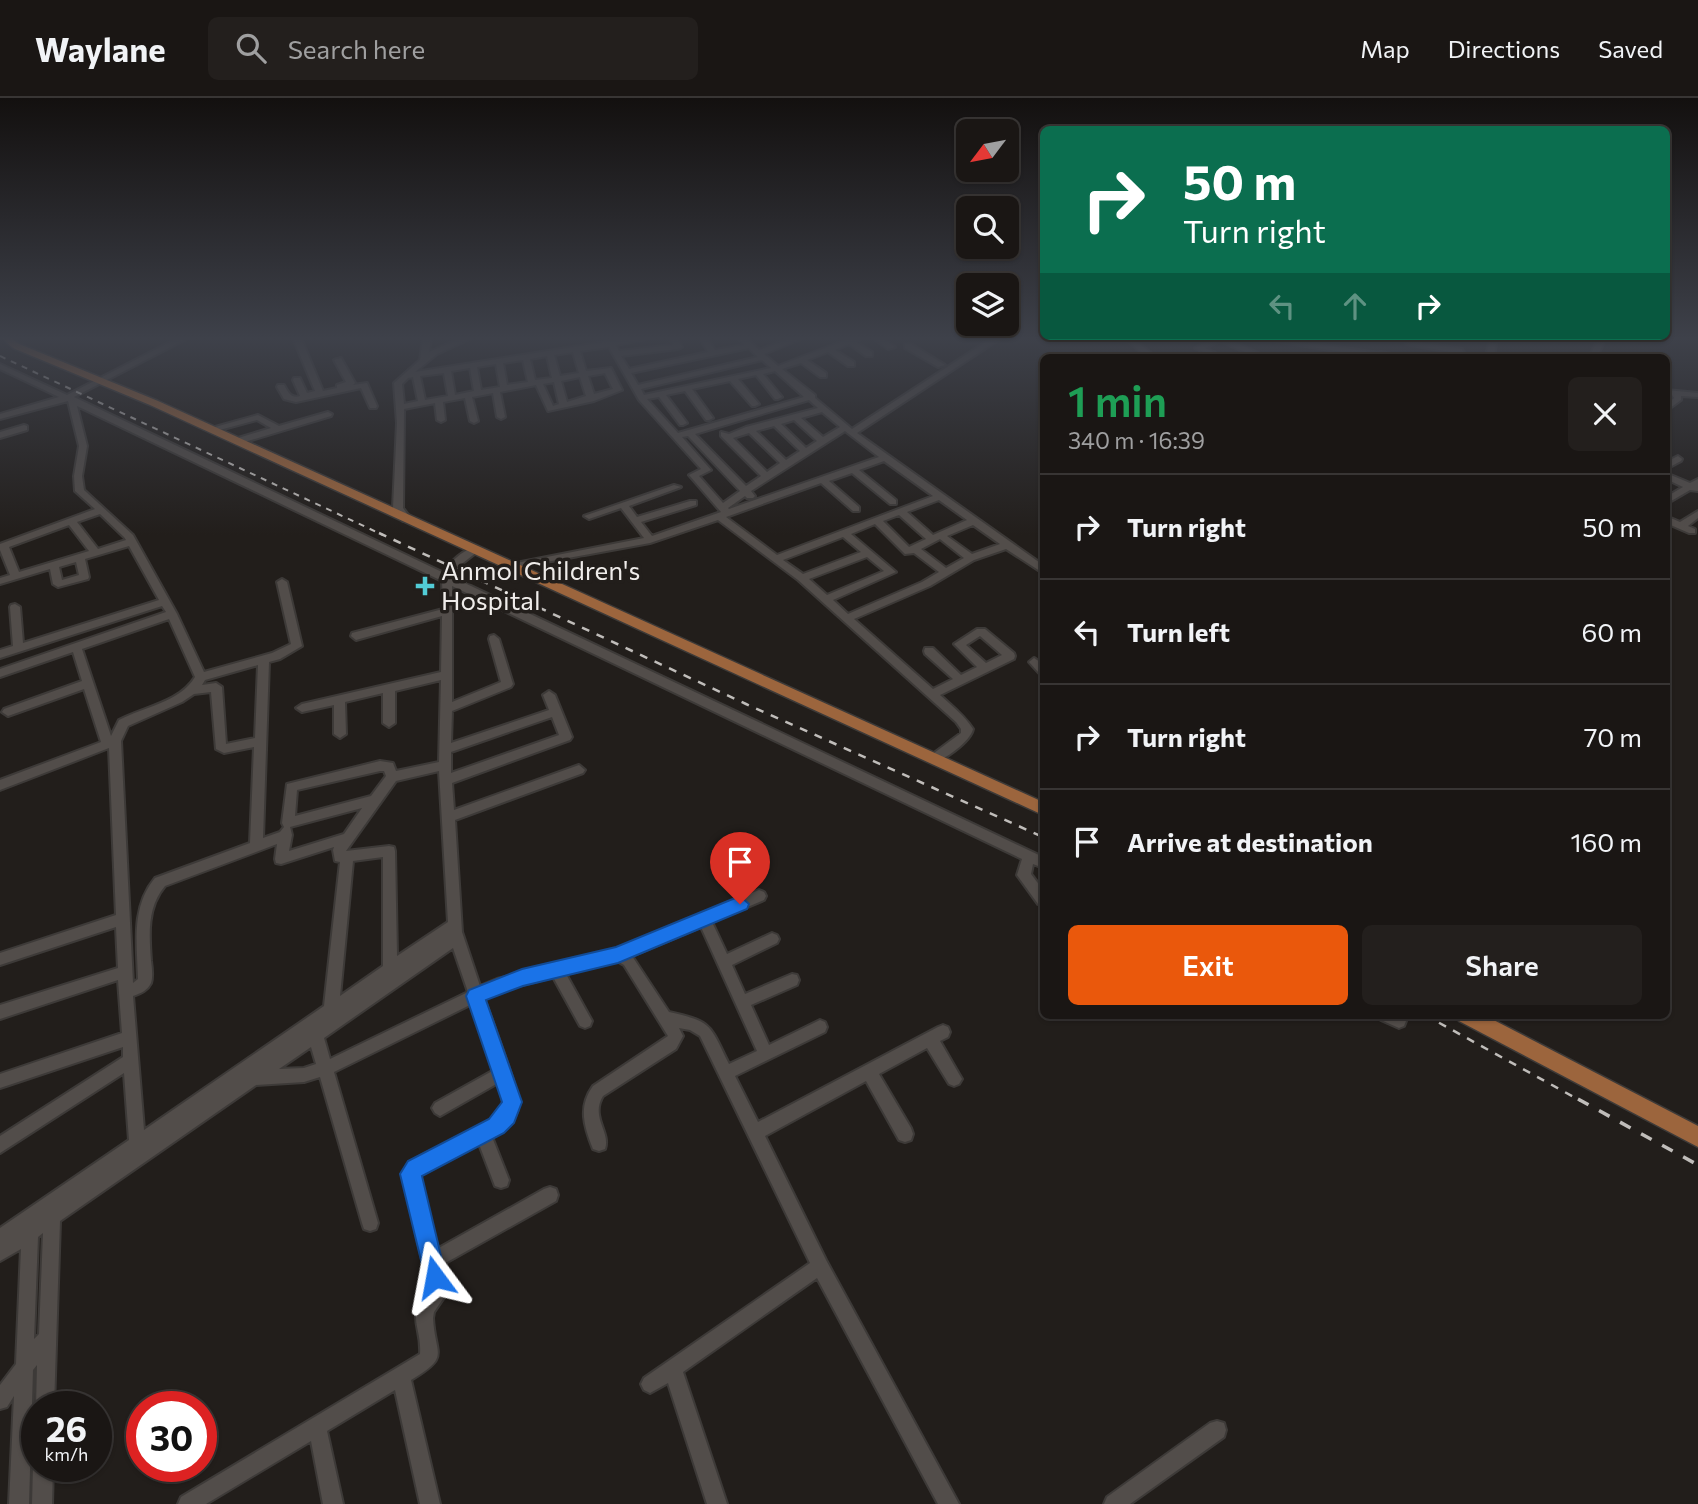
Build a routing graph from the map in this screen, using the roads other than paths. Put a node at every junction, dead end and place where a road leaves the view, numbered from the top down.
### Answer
1 (48, 404) edge
2 (70, 404) edge
3 (80, 404) edge
4 (152, 404) edge
5 (400, 404) edge
6 (419, 404) edge
7 (439, 404) edge
8 (470, 404) edge
9 (501, 404) edge
10 (548, 404) edge
11 (573, 404) edge
12 (647, 404) edge
13 (668, 404) edge
14 (699, 404) edge
15 (789, 404) edge
16 (819, 404) edge
17 (886, 404) edge
18 (892, 404) edge
19 (564, 406) joint
20 (400, 407) junction
21 (825, 409) junction
22 (328, 414) dead end
23 (747, 416) junction
24 (0, 417) edge
25 (501, 417) dead end
26 (796, 418) junction
27 (441, 420) dead end
28 (474, 421) dead end
29 (712, 421) junction
30 (683, 423) dead end
31 (775, 423) junction
32 (24, 428) dead end
33 (752, 428) junction
34 (212, 429) junction
35 (278, 429) junction
36 (849, 430) junction
37 (690, 433) junction
38 (0, 435) edge
39 (678, 436) junction
40 (727, 437) junction
41 (237, 441) junction
42 (823, 442) junction
43 (806, 452) junction
44 (886, 458) junction
45 (786, 464) junction
46 (855, 470) junction
47 (766, 476) junction
48 (1670, 478) edge
49 (824, 481) junction
50 (677, 487) dead end
51 (1695, 487) edge
52 (745, 491) junction
53 (938, 497) junction
54 (1670, 500) edge
55 (893, 502) dead end
56 (693, 503) dead end
57 (758, 504) junction
58 (623, 505) junction
59 (99, 507) junction
60 (856, 509) dead end
61 (724, 512) junction
62 (901, 512) junction
63 (1698, 514) edge
64 (589, 516) dead end
65 (406, 519) junction
66 (71, 521) junction
67 (635, 521) junction
68 (877, 521) junction
69 (972, 521) junction
70 (1670, 521) edge
71 (1681, 526) junction
72 (1692, 531) dead end
73 (845, 534) junction
74 (936, 537) junction
75 (650, 540) junction
76 (131, 542) junction
77 (1, 544) edge
78 (1007, 545) junction
79 (914, 548) junction
80 (474, 550) junction
81 (95, 552) junction
82 (868, 553) junction
83 (80, 557) junction
84 (971, 558) junction
85 (776, 559) junction
86 (54, 565) junction
87 (511, 567) junction
88 (1040, 567) edge
89 (945, 572) junction
90 (16, 576) junction
91 (802, 578) junction
92 (445, 580) junction
93 (0, 581) edge
94 (282, 582) dead end
95 (826, 599) junction
96 (164, 602) junction
97 (15, 607) dead end
98 (448, 611) junction
99 (172, 614) junction
100 (847, 618) junction
101 (356, 636) dead end
102 (494, 639) dead end
103 (76, 646) junction
104 (18, 649) junction
105 (929, 651) dead end
106 (0, 654) edge
107 (264, 660) junction
108 (985, 668) dead end
109 (0, 673) edge
110 (447, 675) junction
111 (201, 677) junction
112 (960, 680) junction
113 (88, 683) junction
114 (389, 687) junction
115 (193, 690) junction
116 (932, 694) junction
117 (549, 695) dead end
118 (339, 699) junction
119 (302, 708) dead end
120 (446, 709) junction
121 (8, 712) dead end
122 (555, 712) junction
123 (388, 723) dead end
124 (340, 734) dead end
125 (260, 741) junction
126 (111, 743) junction
127 (446, 749) junction
128 (934, 759) junction
129 (446, 765) junction
130 (579, 770) dead end
131 (392, 777) junction
132 (446, 780) junction
133 (0, 785) edge
134 (376, 800) junction
135 (1040, 808) edge
136 (450, 817) junction
137 (287, 829) junction
138 (347, 838) junction
139 (256, 846) junction
140 (347, 857) junction
141 (1029, 857) junction
142 (1040, 862) edge
143 (758, 896) dead end
144 (1040, 896) edge
145 (123, 919) junction
146 (704, 919) junction
147 (455, 928) junction
148 (772, 939) dead end
149 (618, 955) junction
150 (0, 959) edge
151 (724, 962) junction
152 (556, 969) junction
153 (390, 970) junction
154 (125, 972) junction
155 (792, 980) dead end
156 (126, 992) junction
157 (475, 996) junction
158 (742, 1002) junction
159 (331, 1010) junction
160 (0, 1012) edge
161 (663, 1017) junction
162 (1474, 1019) edge
163 (585, 1021) dead end
164 (820, 1027) dead end
165 (316, 1037) junction
166 (129, 1038) junction
167 (766, 1054) junction
168 (130, 1061) junction
169 (327, 1068) junction
170 (727, 1072) junction
171 (869, 1072) junction
172 (502, 1073) junction
173 (256, 1078) junction
174 (954, 1079) dead end
175 (0, 1081) edge
176 (440, 1108) dead end
177 (482, 1132) junction
178 (756, 1132) junction
179 (905, 1134) dead end
180 (1698, 1137) edge
181 (599, 1143) dead end
182 (0, 1145) edge
183 (138, 1152) junction
184 (501, 1180) dead end
185 (550, 1195) dead end
186 (52, 1211) junction
187 (370, 1223) dead end
188 (30, 1225) junction
189 (0, 1238) edge
190 (0, 1253) edge
191 (432, 1261) junction
192 (820, 1266) junction
193 (48, 1336) junction
194 (24, 1366) junction
195 (672, 1368) junction
196 (401, 1376) junction
197 (650, 1384) dead end
198 (46, 1391) edge
199 (0, 1400) edge
200 (317, 1426) junction
201 (1217, 1430) dead end
202 (43, 1482) edge
203 (19, 1504) edge
204 (42, 1504) edge
205 (188, 1504) edge
206 (333, 1504) edge
207 (430, 1504) edge
208 (717, 1504) edge
209 (949, 1504) edge
210 (1114, 1504) edge

1 - 24 street
2 - 59 street
3 - 92 street
4 - 34 main road
5 - 20 street
6 - 20 street
7 - 27 street
8 - 28 street
9 - 25 street
10 - 19 street
11 - 19 street
12 - 39 street
13 - 30 street
14 - 29 street
15 - 23 street
16 - 21 street
17 - 36 street
18 - 36 street
20 - 65 street
21 - 26 street
21 - 36 street
22 - 35 street
23 - 29 street
23 - 33 street
26 - 31 street
26 - 42 street
29 - 37 street
29 - 40 street
31 - 33 street
31 - 43 street
32 - 38 street
33 - 40 street
33 - 45 street
34 - 35 street
34 - 41 main road
35 - 41 street
36 - 42 street
36 - 44 street
37 - 39 street
37 - 52 street
39 - 61 street
40 - 47 street
41 - 65 main road
42 - 43 street
43 - 45 street
44 - 46 street
44 - 53 street
45 - 47 street
46 - 49 street
46 - 55 street
47 - 52 street
48 - 51 street
49 - 57 street
49 - 60 street
50 - 58 street
51 - 54 street
52 - 57 street
52 - 61 street
53 - 62 street
53 - 69 street
56 - 67 street
57 - 61 street
58 - 64 street
58 - 67 street
59 - 66 street
59 - 76 street
59 - 77 street
61 - 75 street
61 - 85 street
62 - 68 street
62 - 74 street
63 - 71 street
65 - 80 main road
66 - 77 street
66 - 81 street
67 - 75 street
68 - 73 street
68 - 79 street
69 - 74 street
69 - 78 street
70 - 71 street
71 - 72 street
73 - 82 street
73 - 85 street
74 - 79 street
74 - 84 street
75 - 87 street
76 - 81 street
76 - 96 street
77 - 90 street
78 - 84 street
78 - 88 street
79 - 89 street
80 - 87 main road
80 - 92 street
81 - 83 street
82 - 91 street
82 - 95 street
83 - 86 street
83 - 86 street
84 - 89 street
85 - 91 street
86 - 90 street
87 - 128 main road
89 - 100 street
90 - 93 street
91 - 95 street
92 - 98 street
92 - 141 street
94 - 107 street
95 - 100 street
96 - 99 street
96 - 104 street
97 - 104 street
98 - 101 street
98 - 110 street
99 - 103 street
99 - 111 street
100 - 116 street
102 - 120 street
103 - 109 street
103 - 113 street
104 - 106 street
105 - 112 street
107 - 111 street
107 - 125 street
108 - 112 street
110 - 114 street
110 - 120 street
111 - 115 street
112 - 116 street
113 - 121 street
113 - 126 street
114 - 118 street
114 - 123 street
115 - 125 street
115 - 126 street
116 - 128 street
117 - 122 street
118 - 119 street
118 - 124 street
120 - 127 street
122 - 127 street
122 - 132 street
125 - 139 street
126 - 133 street
126 - 145 street
127 - 129 street
128 - 135 main road
129 - 131 street
129 - 132 street
130 - 136 street
131 - 134 street
131 - 137 street
132 - 136 street
134 - 137 street
134 - 138 street
136 - 147 street
137 - 138 street
137 - 139 street
138 - 140 street
139 - 156 street
140 - 153 street
140 - 159 street
141 - 142 street
141 - 144 street
143 - 146 street
145 - 150 street
145 - 154 street
146 - 149 street
146 - 151 street
147 - 153 street
147 - 157 street
147 - 165 street
148 - 151 street
149 - 152 street
149 - 161 street
151 - 158 street
152 - 157 street
152 - 163 street
153 - 159 street
154 - 156 street
154 - 160 street
155 - 158 street
156 - 166 street
157 - 169 street
157 - 172 street
158 - 167 street
159 - 183 street
161 - 170 street
161 - 181 street
162 - 180 main road
164 - 167 street
165 - 169 street
165 - 173 street
166 - 168 street
166 - 175 street
167 - 170 street
168 - 182 street
168 - 183 street
169 - 173 street
169 - 187 street
170 - 178 street
171 - 174 street
171 - 178 street
171 - 179 street
172 - 176 street
172 - 177 street
173 - 183 street
177 - 184 street
177 - 191 street
178 - 192 street
183 - 186 street
185 - 191 street
186 - 188 street
186 - 193 street
188 - 189 street
188 - 190 street
188 - 194 street
191 - 196 street
192 - 195 street
192 - 209 street
193 - 194 street
193 - 198 street
194 - 199 street
194 - 203 street
195 - 197 street
195 - 208 street
196 - 200 street
196 - 207 street
200 - 205 street
200 - 206 street
201 - 210 street
202 - 204 street

